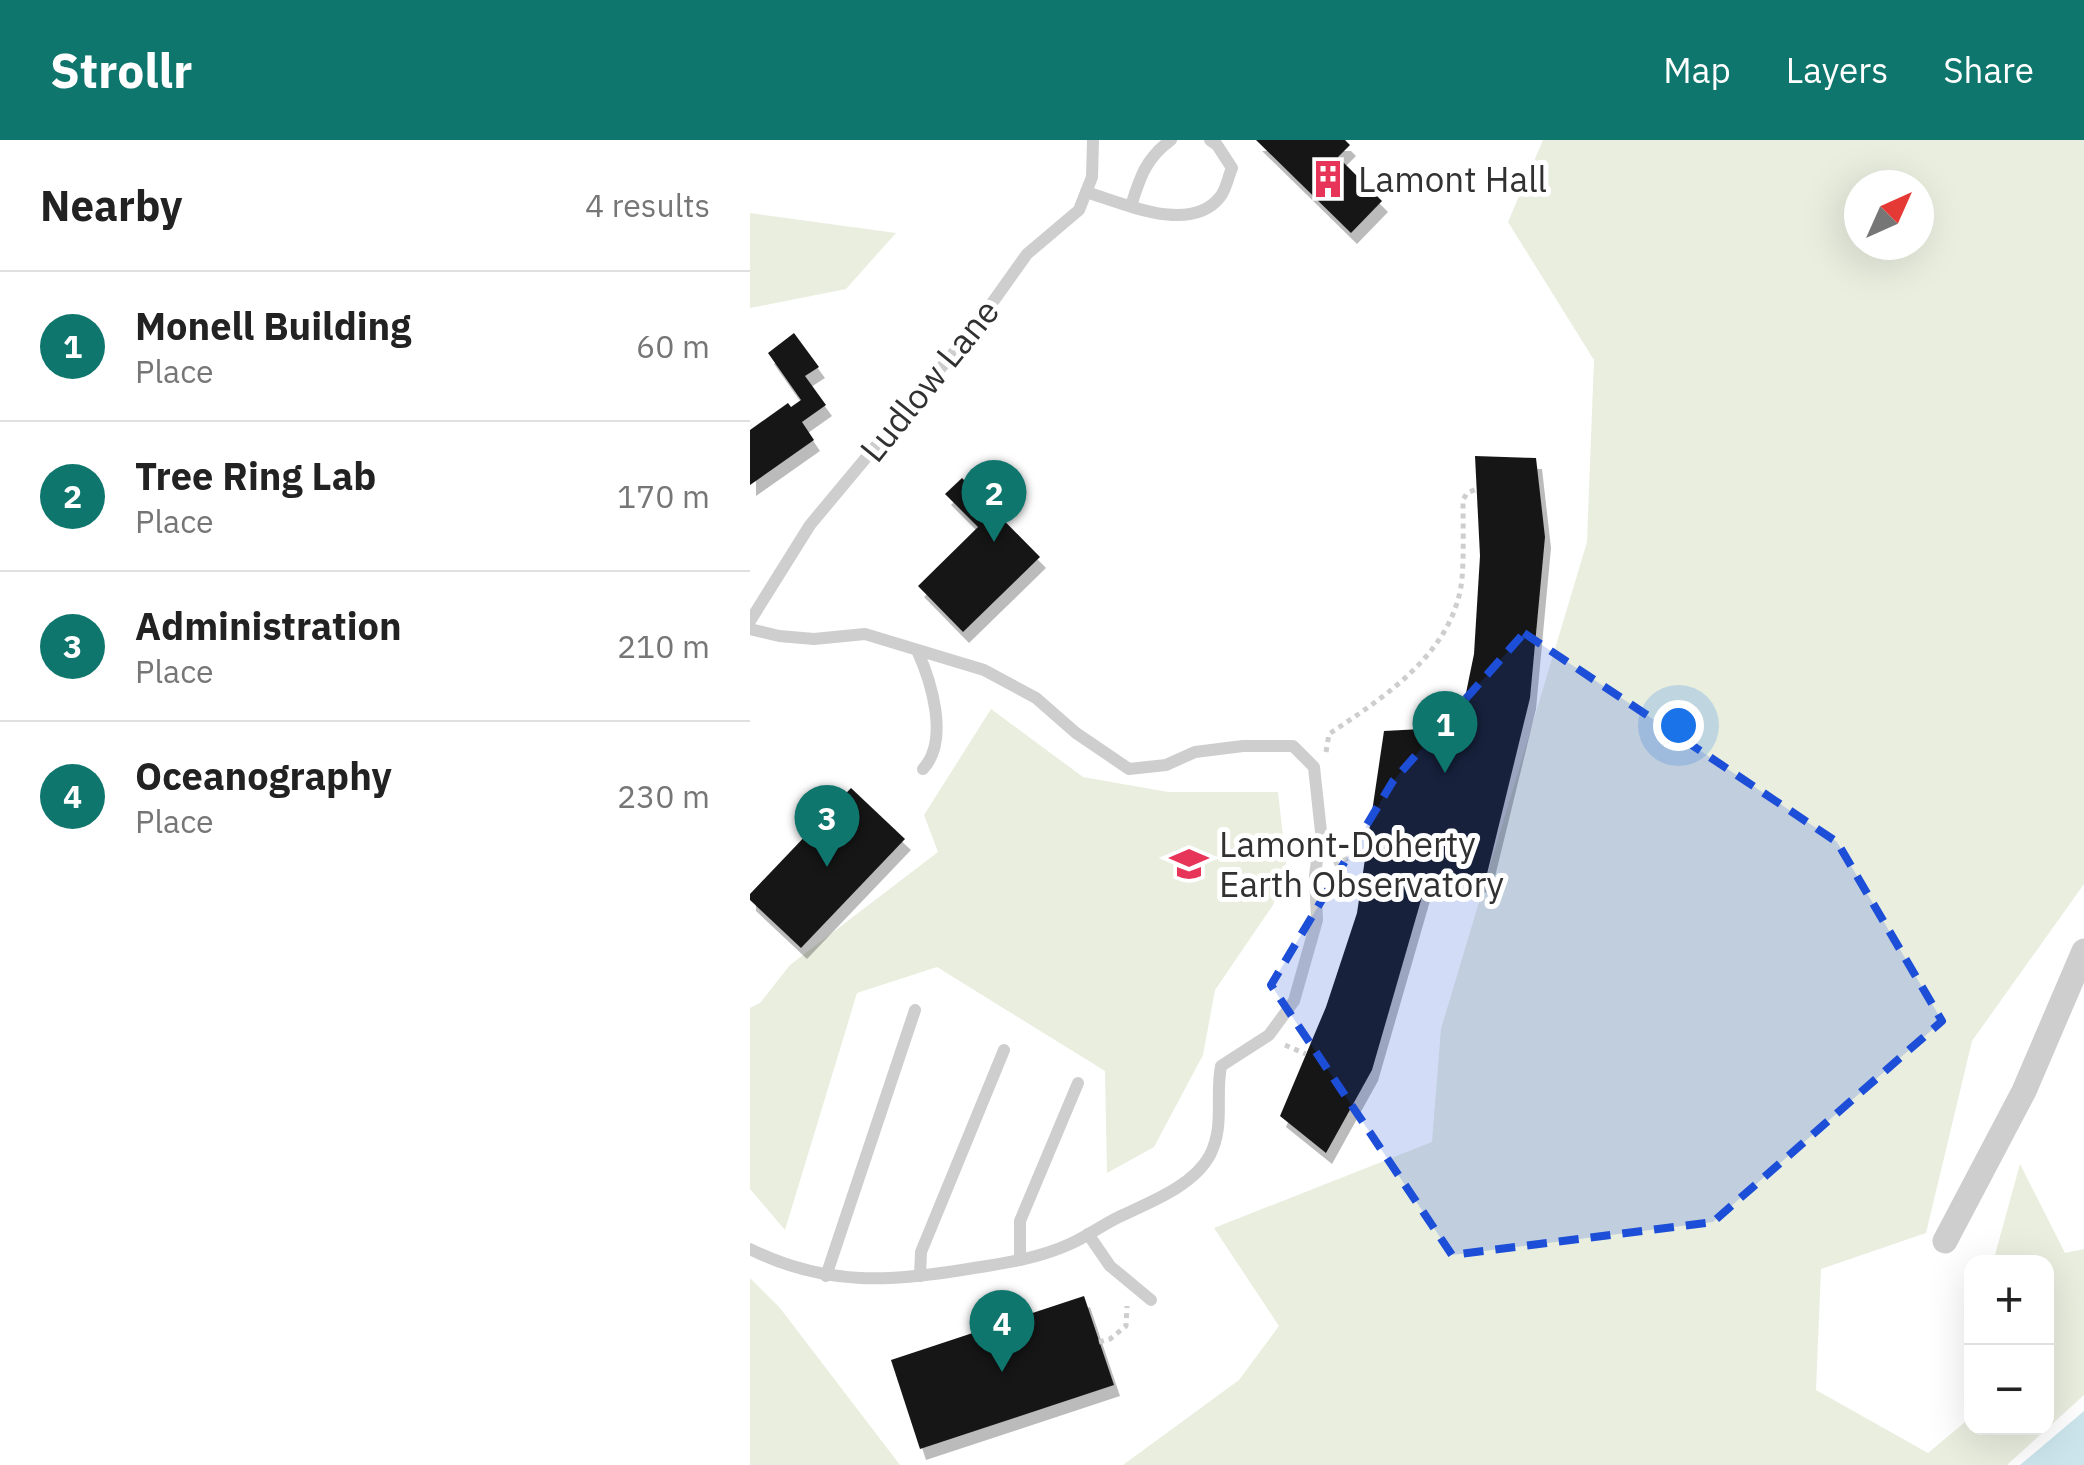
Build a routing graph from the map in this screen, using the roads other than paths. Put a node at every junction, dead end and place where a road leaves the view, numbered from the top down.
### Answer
1 (1093, 140) edge
2 (1171, 140) edge
3 (1210, 140) edge
4 (1086, 192) junction
5 (1132, 206) junction
6 (750, 621) edge
7 (750, 629) edge
8 (917, 650) junction
9 (923, 769) dead end
10 (2084, 951) edge
11 (915, 1010) dead end
12 (1004, 1050) dead end
13 (1078, 1083) dead end
14 (1088, 1234) junction
15 (1945, 1241) dead end
16 (750, 1249) edge
17 (1020, 1260) junction
18 (826, 1276) junction
19 (920, 1276) junction
20 (1151, 1300) dead end

1 - 4 lane
2 - 5 lane
3 - 5 lane
4 - 5 lane
4 - 6 lane, Ludlow Lane
7 - 8 lane
8 - 9 lane
8 - 14 lane
10 - 15 street
11 - 18 lane
12 - 19 lane
13 - 17 lane
14 - 17 lane
14 - 20 lane
16 - 18 lane
17 - 19 lane
18 - 19 lane

